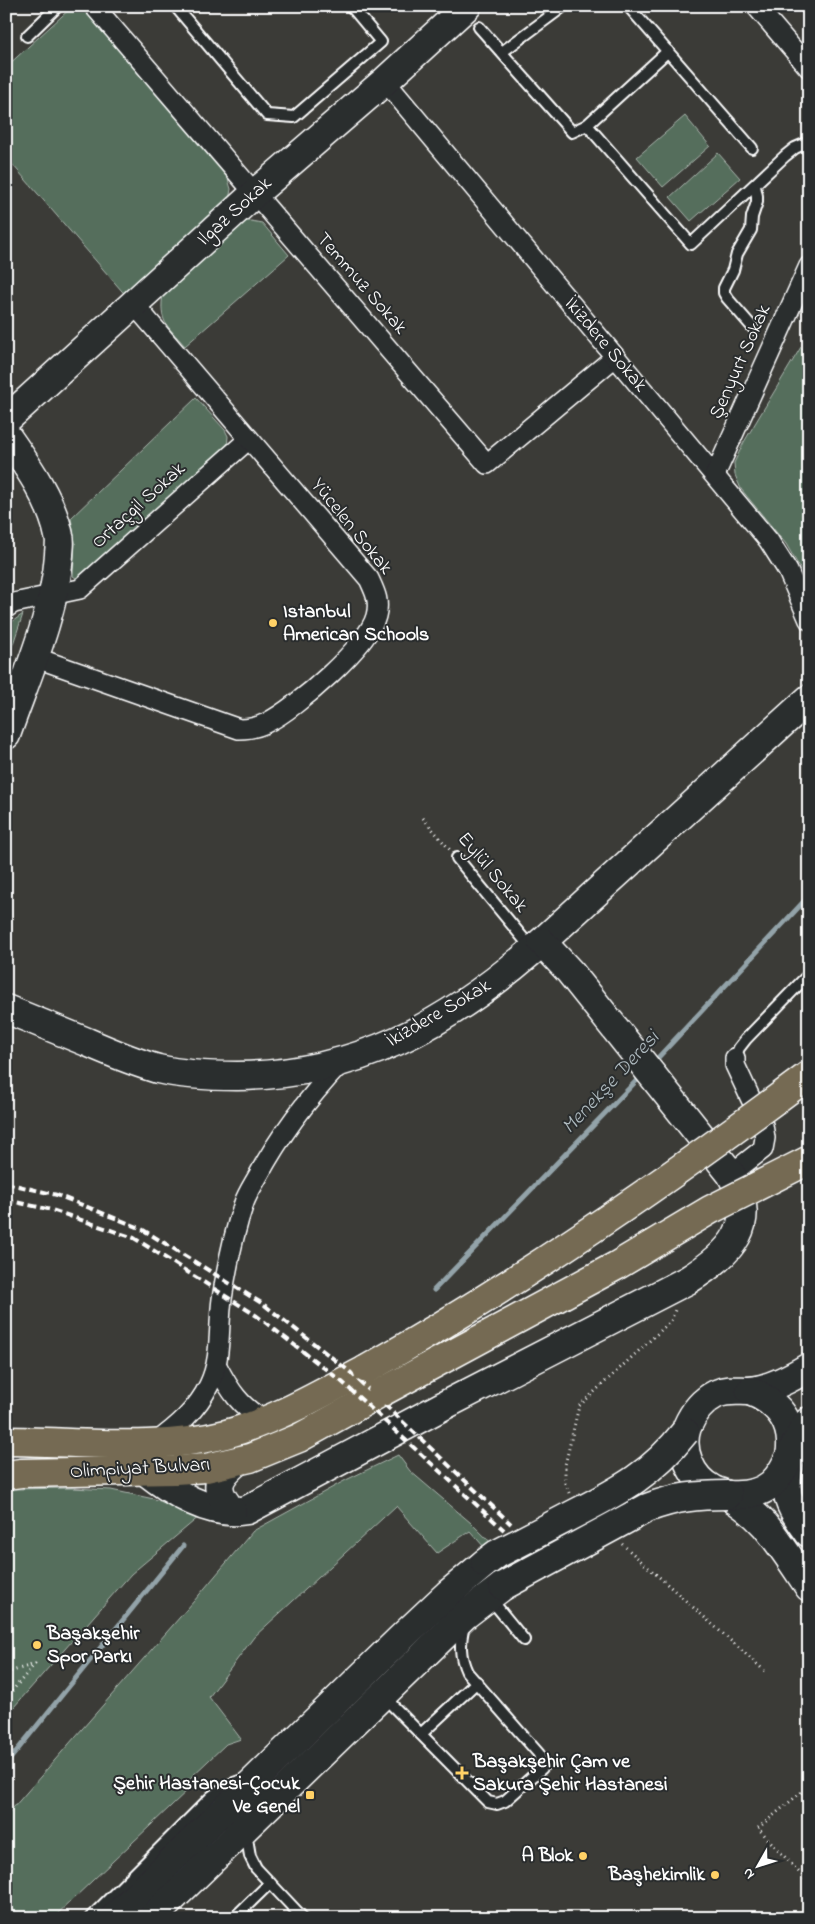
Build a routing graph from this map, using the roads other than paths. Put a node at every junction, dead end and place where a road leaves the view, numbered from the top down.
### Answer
1 (58, 6) edge
2 (94, 6) edge
3 (175, 6) edge
4 (351, 6) edge
5 (564, 6) edge
6 (628, 6) edge
7 (756, 6) edge
8 (460, 14) edge
9 (27, 36) dead end
10 (668, 51) junction
11 (502, 52) junction
12 (809, 68) edge
13 (385, 81) junction
14 (587, 125) junction
15 (809, 142) edge
16 (752, 148) dead end
17 (755, 186) junction
18 (254, 194) junction
19 (809, 266) edge
20 (134, 302) junction
21 (754, 329) dead end
22 (615, 357) junction
23 (6, 420) edge
24 (6, 435) edge
25 (249, 439) junction
26 (715, 475) junction
27 (53, 594) junction
28 (6, 608) edge
29 (809, 620) edge
30 (34, 657) junction
31 (808, 697) edge
32 (6, 735) edge
33 (457, 858) road end
34 (571, 916) junction
35 (538, 946) junction
36 (508, 971) junction
37 (809, 974) edge
38 (575, 979) junction
39 (6, 1009) edge
40 (735, 1058) joint
41 (340, 1063) junction
42 (809, 1075) edge
43 (809, 1160) edge
44 (731, 1174) junction
45 (217, 1366) junction
46 (809, 1366) edge
47 (750, 1391) junction
48 (264, 1420) junction
49 (809, 1420) edge
50 (686, 1432) junction
51 (6, 1440) edge
52 (155, 1443) junction
53 (788, 1460) junction
54 (236, 1462) junction
55 (144, 1470) junction
56 (6, 1475) edge
57 (728, 1495) junction
58 (232, 1511) junction
59 (809, 1534) edge
60 (485, 1563) junction
61 (809, 1587) edge
62 (496, 1591) junction
63 (465, 1615) junction
64 (401, 1638) junction
65 (524, 1640) dead end
66 (477, 1682) junction
67 (384, 1694) junction
68 (421, 1734) junction
69 (262, 1773) junction
70 (246, 1827) junction
71 (270, 1884) junction
72 (163, 1897) edge
73 (90, 1918) edge
74 (112, 1918) edge
75 (234, 1918) edge
76 (303, 1918) edge

1 - 9 lane
2 - 18 street, Temmuz Sokak
3 - 4 lane
5 - 11 lane
6 - 10 lane
7 - 12 street
8 - 11 lane
8 - 13 street, Ilgaz Sokak
10 - 14 lane
10 - 16 lane
11 - 14 lane
13 - 18 street, Ilgaz Sokak
13 - 22 street, İkizdere Sokak
14 - 17 lane
15 - 17 lane
17 - 21 lane
18 - 20 street, Ilgaz Sokak
18 - 22 street, Temmuz Sokak
19 - 26 street, Şenyurt Sokak
20 - 23 street, Ilgaz Sokak
20 - 25 street, Yücelen Sokak
22 - 26 street, İkizdere Sokak
24 - 27 street
25 - 27 street, Ortaçgil Sokak
25 - 30 street, Yücelen Sokak
26 - 29 street, İkizdere Sokak
27 - 28 street, Ortaçgil Sokak
27 - 30 street
30 - 32 street
31 - 34 street, İkizdere Sokak
33 - 35 lane, Eylül Sokak
34 - 35 street, İkizdere Sokak
34 - 38 street
35 - 36 street, İkizdere Sokak
35 - 38 street
36 - 38 street
36 - 41 street, İkizdere Sokak
37 - 40 lane
38 - 44 street
39 - 41 street, İkizdere Sokak
40 - 44 street
41 - 45 street
42 - 48 main road, Olimpiyat Bulvarı, bridge
43 - 54 main road, Olimpiyat Bulvarı, bridge
44 - 58 street
45 - 48 street
45 - 52 street
46 - 47 street
47 - 50 street
47 - 53 street
48 - 52 main road, Olimpiyat Bulvarı
49 - 53 street
50 - 57 street, bridge
50 - 60 street, bridge
51 - 52 main road, Olimpiyat Bulvarı
53 - 57 street
53 - 59 street
54 - 55 main road, Olimpiyat Bulvarı
54 - 58 street
55 - 56 main road, Olimpiyat Bulvarı
55 - 58 street
57 - 61 street
57 - 62 street, bridge
60 - 62 street
60 - 64 street
62 - 63 street
62 - 65 lane
63 - 66 lane
63 - 67 street
64 - 67 street
64 - 69 street
66 - 68 lane
66 - 68 lane
67 - 68 lane
67 - 70 street
69 - 72 street
69 - 73 lane
70 - 71 lane
70 - 72 street
71 - 75 lane
71 - 76 lane
72 - 74 street

